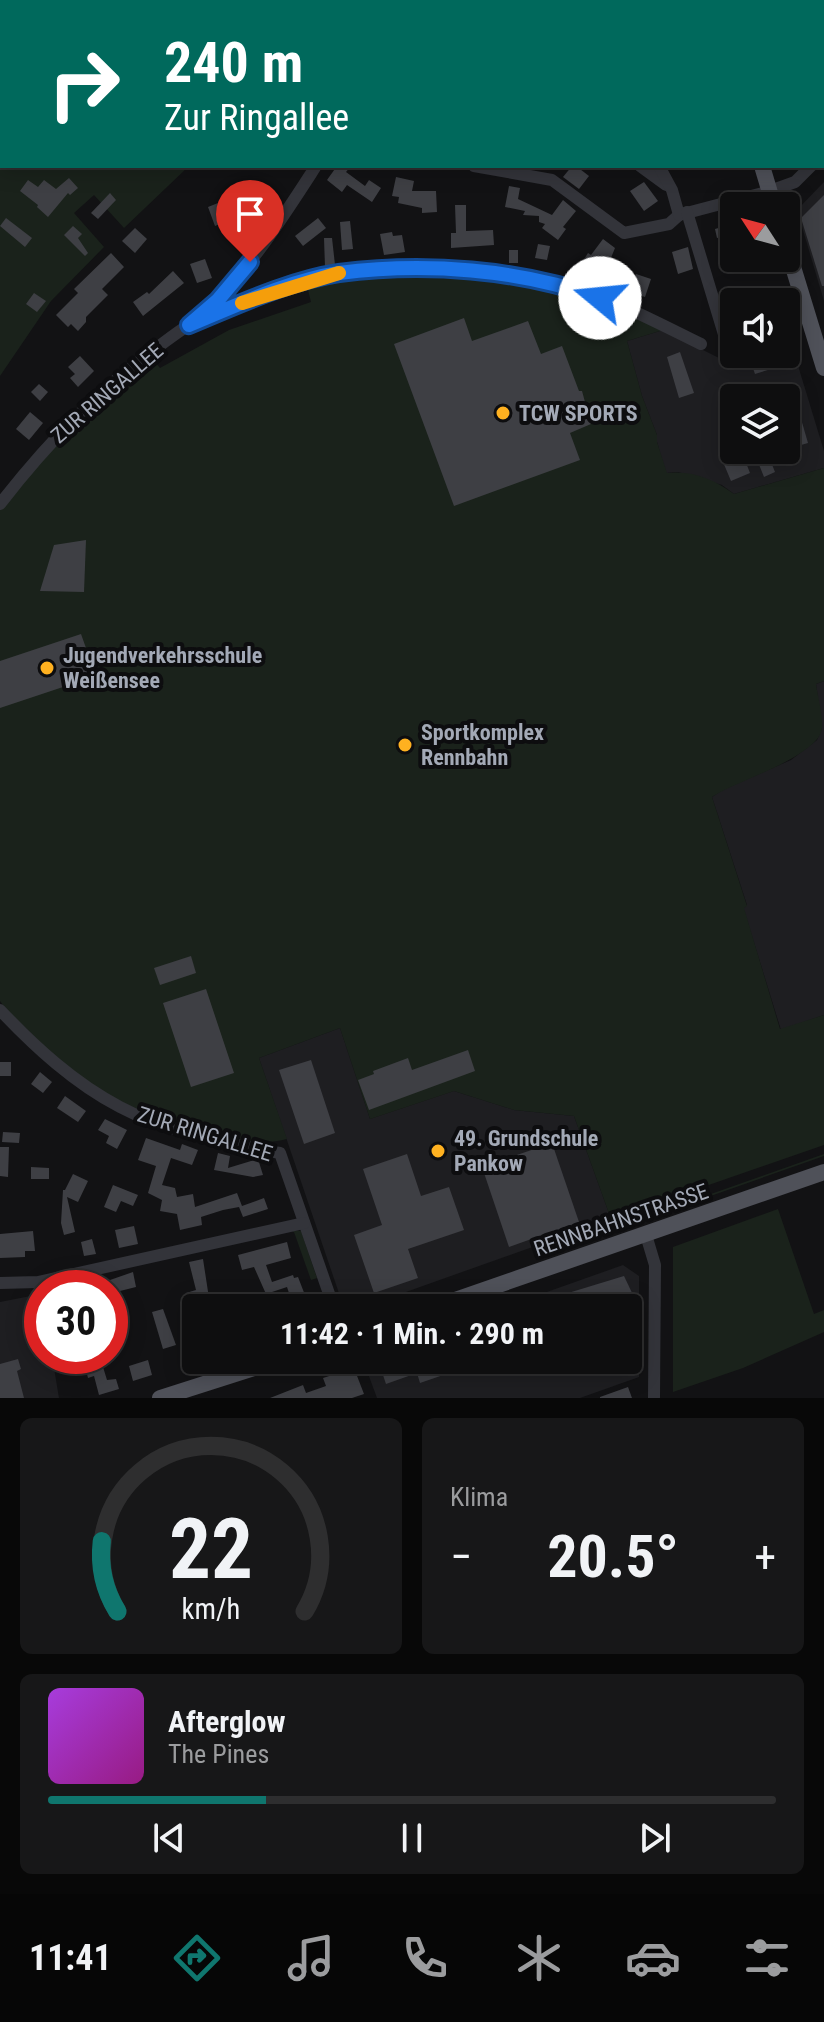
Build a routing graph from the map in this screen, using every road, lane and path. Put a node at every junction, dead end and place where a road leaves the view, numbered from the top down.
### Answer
1 (315, 168) edge
2 (485, 168) edge
3 (643, 168) edge
4 (660, 168) edge
5 (763, 168) edge
6 (809, 168) edge
7 (672, 190) junction
8 (770, 192) edge
9 (781, 192) edge
10 (720, 208) edge
11 (683, 214) junction
12 (795, 272) edge
13 (720, 323) edge
14 (189, 325) junction
15 (701, 344) dead end
16 (824, 368) edge
17 (0, 504) edge
18 (0, 1010) edge
19 (824, 1172) edge
20 (304, 1223) junction
21 (646, 1235) junction
22 (0, 1283) edge
23 (329, 1294) edge
24 (473, 1294) edge
25 (235, 1374) edge
26 (160, 1398) edge
27 (654, 1398) edge

1 - 14 street, ZUR RINGALLEE
2 - 11 street
3 - 7 street
4 - 7 street
5 - 8 main road
6 - 9 street
7 - 11 street
10 - 11 street
11 - 13 street
12 - 16 main road
14 - 15 street, ZUR RINGALLEE
14 - 17 street, ZUR RINGALLEE
18 - 20 street, ZUR RINGALLEE
19 - 21 main road, RENNBAHNSTRASSE
20 - 22 street
20 - 23 street, ZUR RINGALLEE
21 - 24 main road, RENNBAHNSTRASSE
21 - 27 street
25 - 26 main road

